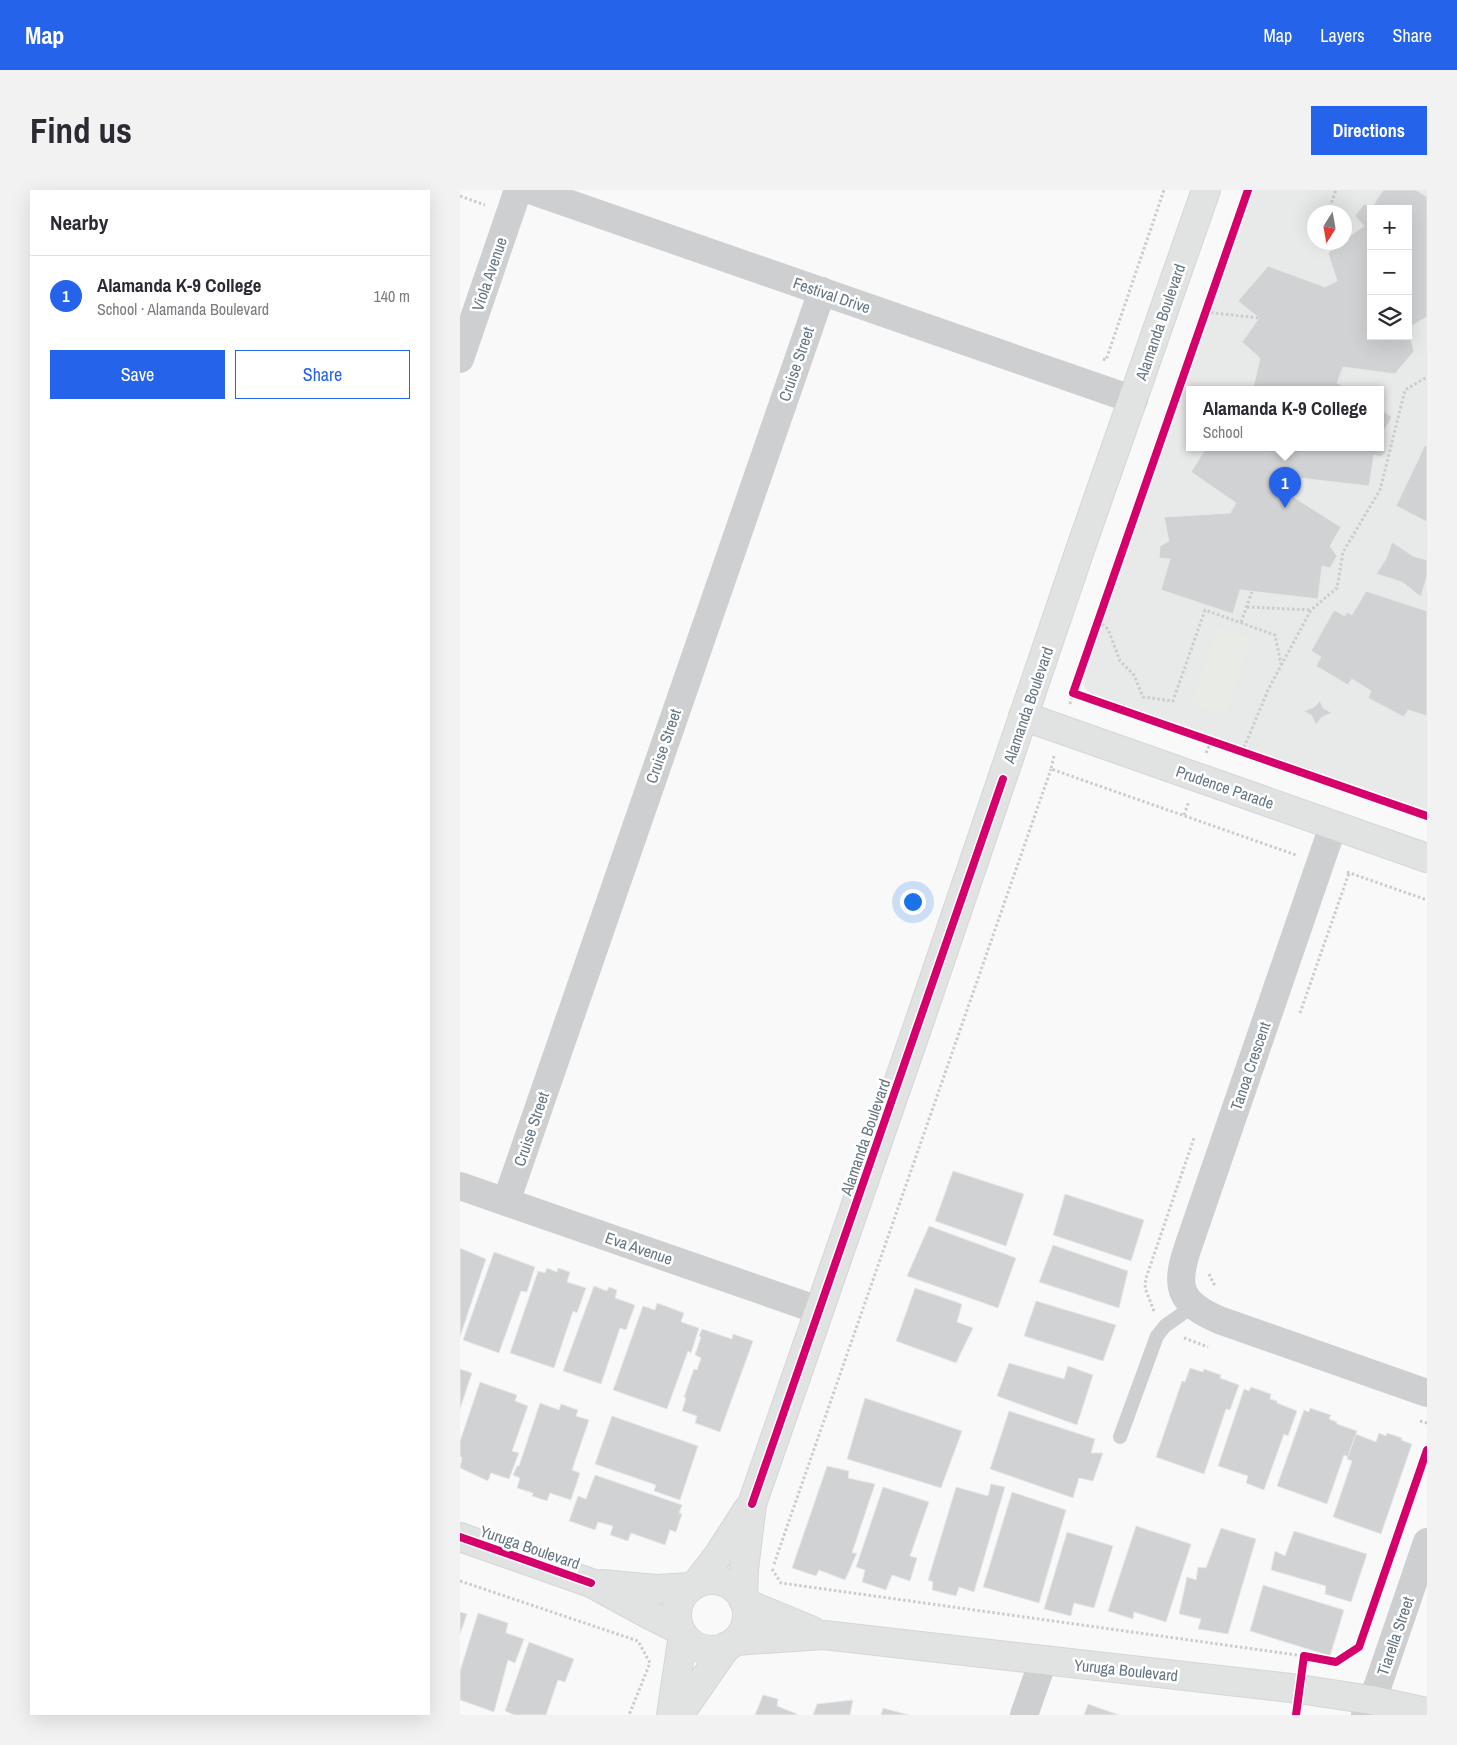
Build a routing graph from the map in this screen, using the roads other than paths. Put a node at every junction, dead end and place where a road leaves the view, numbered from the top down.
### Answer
1 (518, 190) edge
2 (530, 190) edge
3 (1206, 190) edge
4 (822, 291) junction
5 (460, 359) edge
6 (1134, 400) junction
7 (1023, 716) junction
8 (1334, 826) junction
9 (1427, 858) edge
10 (460, 1186) edge
11 (506, 1202) junction
12 (1193, 1306) junction
13 (818, 1310) junction
14 (1427, 1393) edge
15 (1120, 1437) dead end
16 (752, 1504) junction
17 (460, 1537) edge
18 (1427, 1542) edge
19 (591, 1583) junction
20 (693, 1586) junction
21 (744, 1601) junction
22 (682, 1632) junction
23 (824, 1635) junction
24 (731, 1644) junction
25 (1042, 1661) junction
26 (1368, 1707) edge
27 (1427, 1712) edge
28 (671, 1715) edge
29 (679, 1715) edge
30 (1024, 1715) edge

1 - 5 street, Viola Avenue
2 - 4 street, Festival Drive
3 - 6 street, Alamanda Boulevard
4 - 6 street, Festival Drive
4 - 11 street, Cruise Street
6 - 7 street, Alamanda Boulevard
7 - 8 street, Prudence Parade
7 - 13 street, Alamanda Boulevard
8 - 9 street, Prudence Parade
8 - 12 street, Tanoa Crescent
10 - 11 street, Eva Avenue
11 - 13 street, Eva Avenue
12 - 14 street
12 - 15 lane
13 - 16 street, Alamanda Boulevard
16 - 20 street, Alamanda Boulevard
16 - 21 street, Alamanda Boulevard
17 - 19 street, Yuruga Boulevard
18 - 26 street, Tiarella Street
19 - 20 street, Yuruga Boulevard
19 - 22 street, Yuruga Boulevard
20 - 21 street
20 - 22 street
21 - 23 street, Yuruga Boulevard
21 - 24 street
22 - 24 street
22 - 28 street
23 - 24 street, Yuruga Boulevard
23 - 25 street, Yuruga Boulevard
24 - 29 street
25 - 26 street, Yuruga Boulevard
25 - 30 street
26 - 27 street, Yuruga Boulevard

